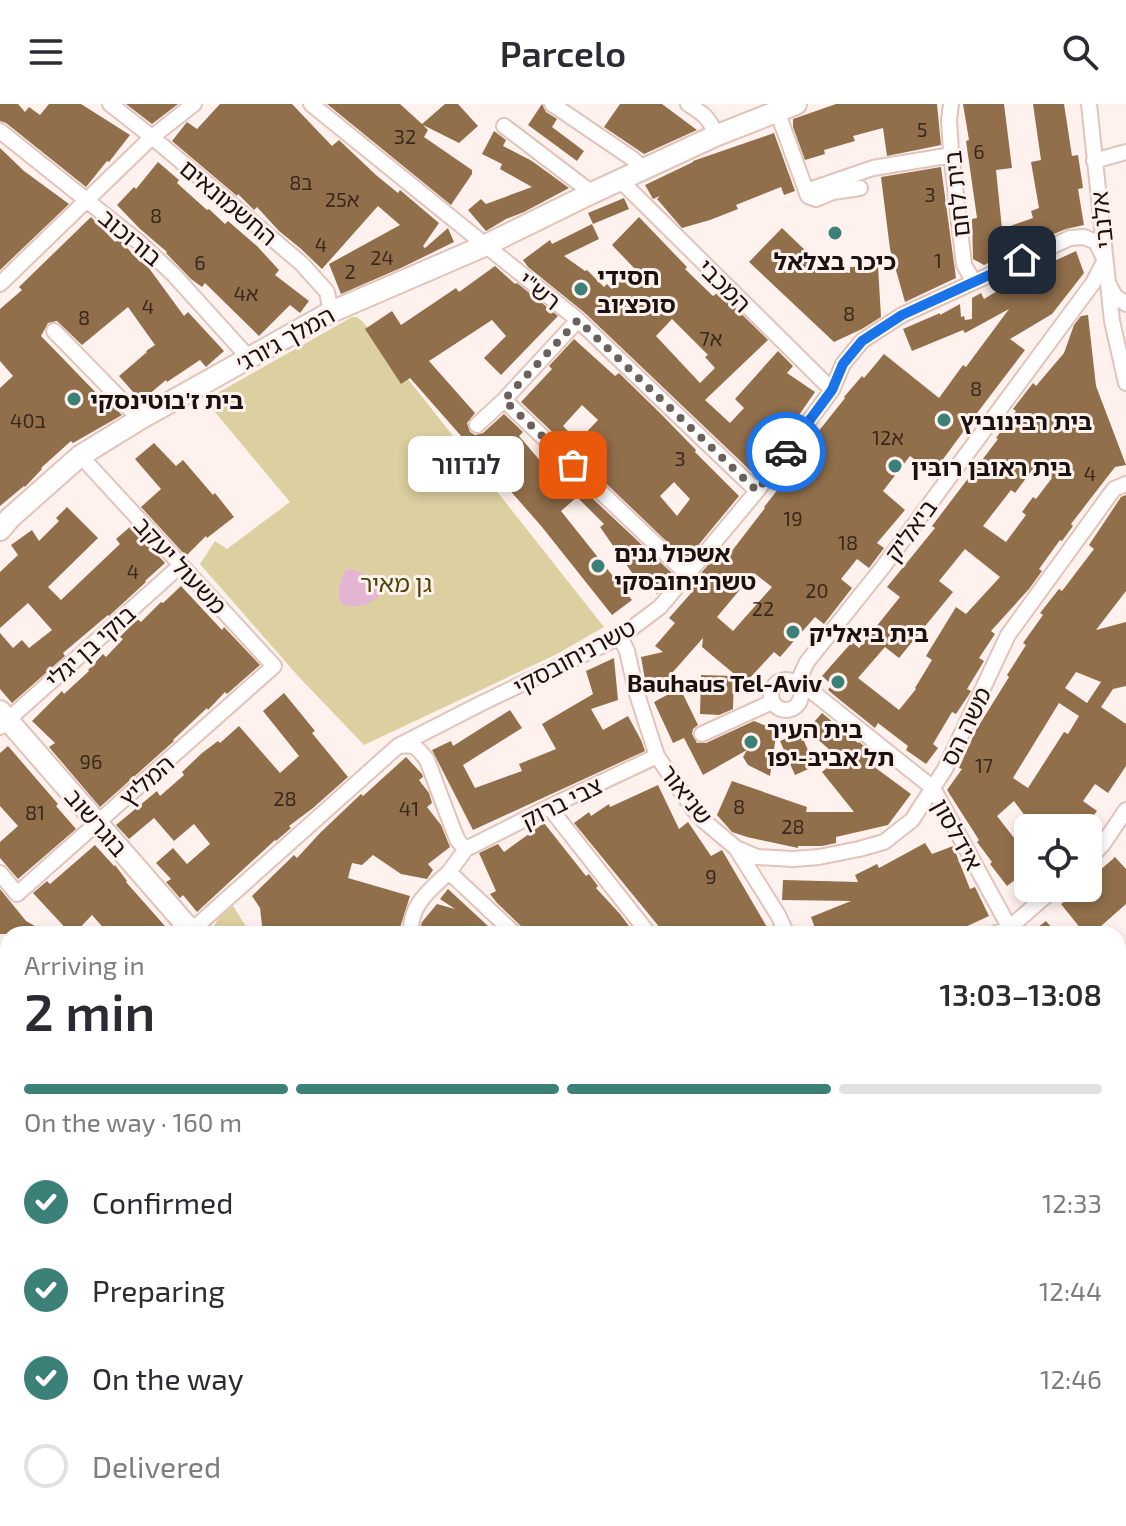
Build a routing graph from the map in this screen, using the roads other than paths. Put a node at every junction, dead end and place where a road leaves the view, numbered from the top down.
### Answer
1 (110, 104) edge
2 (194, 104) edge
3 (311, 104) edge
4 (552, 104) edge
5 (688, 104) edge
6 (796, 104) edge
7 (951, 104) edge
8 (1089, 104) edge
9 (780, 119) dead end
10 (504, 126) dead end
11 (0, 131) edge
12 (715, 136) junction
13 (152, 137) junction
14 (1126, 152) edge
15 (952, 155) junction
16 (1094, 161) junction
17 (643, 169) junction
18 (617, 181) junction
19 (860, 188) dead end
20 (592, 193) junction
21 (811, 195) junction
22 (87, 200) junction
23 (475, 244) junction
24 (1105, 260) junction
25 (1107, 280) junction
26 (974, 282) junction
27 (0, 284) edge
28 (1126, 304) edge
29 (331, 312) junction
30 (578, 320) junction
31 (54, 331) dead end
32 (249, 358) junction
33 (1126, 383) edge
34 (832, 390) junction
35 (504, 400) junction
36 (140, 419) junction
37 (477, 425) dead end
38 (88, 464) dead end
39 (1126, 484) edge
40 (757, 491) junction
41 (0, 530) edge
42 (181, 565) junction
43 (687, 574) junction
44 (620, 637) junction
45 (274, 666) joint
46 (804, 686) junction
47 (772, 702) junction
48 (3, 719) edge
49 (702, 734) dead end
50 (398, 746) junction
51 (657, 756) junction
52 (933, 788) junction
53 (549, 807) junction
54 (1126, 810) edge
55 (98, 823) junction
56 (1102, 845) edge
57 (736, 848) junction
58 (466, 849) junction
59 (449, 872) junction
60 (0, 873) edge
61 (1041, 902) edge
62 (188, 926) edge
63 (200, 926) edge
64 (412, 926) edge
65 (506, 926) edge
66 (643, 926) edge
67 (783, 926) edge
68 (1008, 926) edge
69 (1016, 926) edge

1 - 13 street, החשמונאים
2 - 13 street
3 - 23 street, רש"י
4 - 17 street
5 - 12 street
6 - 12 street
7 - 15 street, בית לחם
8 - 16 street, אלנבי
9 - 21 street
10 - 20 street
11 - 22 street, בורוכוב
12 - 17 street
13 - 22 street
13 - 29 street, החשמונאים
14 - 16 street
15 - 21 street
15 - 26 street, בית לחם
16 - 24 street, אלנבי
17 - 18 street
18 - 20 street, המלך ג׳ורג׳
18 - 34 street, המכבי
19 - 21 street
20 - 23 street, המלך ג׳ורג׳
22 - 27 street
22 - 32 street, בורוכוב
23 - 29 street, המלך ג׳ורג׳
23 - 30 street, רש"י
24 - 25 street, אלנבי
24 - 26 street, טשרניחובסקי
24 - 46 street, ביאליק
25 - 28 street
25 - 33 street, אלנבי
26 - 34 street, טשרניחובסקי
29 - 32 street, המלך ג׳ורג׳
30 - 35 street
30 - 40 street, רש"י
31 - 36 street
32 - 36 street, המלך ג׳ורג׳
34 - 40 street, טשרניחובסקי
35 - 37 street
35 - 43 street
36 - 41 street, המלך ג׳ורג׳
38 - 42 street, משעול יעקב
39 - 52 street, משה הס
40 - 43 street, טשרניחובסקי
42 - 45 street, משעול יעקב
42 - 48 street, בוקי בן יגלי
43 - 44 street, טשרניחובסקי
44 - 50 street, טשרניחובסקי
44 - 51 street, שניאור
45 - 55 street, המליץ
46 - 47 street, ביאליק
46 - 47 street, ביאליק
46 - 52 street, אידלסון
47 - 49 street, ביאליק
48 - 55 street, בוגרשוב
50 - 58 street
50 - 63 street, טשרניחובסקי
51 - 53 street, צבי ברוק
51 - 57 street, שניאור
52 - 57 street, משה הס
52 - 68 street, אידלסון
53 - 58 street, צבי ברוק
53 - 66 street
54 - 56 street
55 - 60 street, המליץ
55 - 62 street, בוגרשוב
57 - 67 street, שניאור
58 - 59 street
59 - 64 street
59 - 65 street
61 - 69 street

